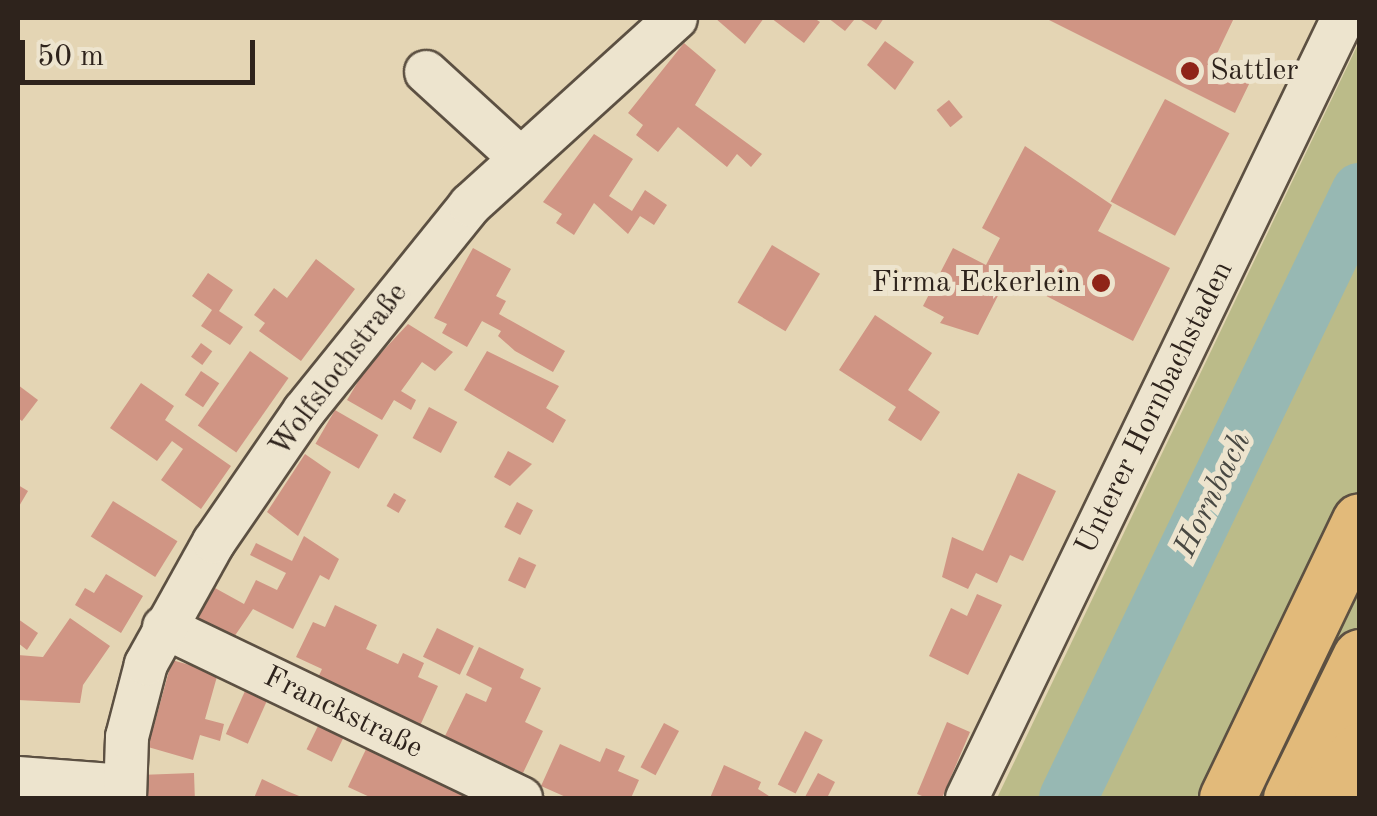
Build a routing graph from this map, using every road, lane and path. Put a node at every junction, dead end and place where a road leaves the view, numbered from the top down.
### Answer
1 (676, 18) edge
2 (1343, 18) edge
3 (426, 72) dead end
4 (518, 156) junction
5 (1360, 520) edge
6 (164, 626) junction
7 (1360, 658) edge
8 (1360, 750) edge
9 (18, 778) edge
10 (125, 792) edge
11 (522, 798) edge
12 (967, 798) edge
13 (1227, 798) edge
14 (1291, 798) edge
15 (1322, 798) edge

1 - 4 street, Wolfslochstraße
2 - 12 street, Unterer Hornbachstaden
3 - 4 street
4 - 6 street, Wolfslochstraße
5 - 13 highway
6 - 10 street, Wolfslochstraße
6 - 11 street, Franckstraße
7 - 14 highway
8 - 15 highway
9 - 10 street

